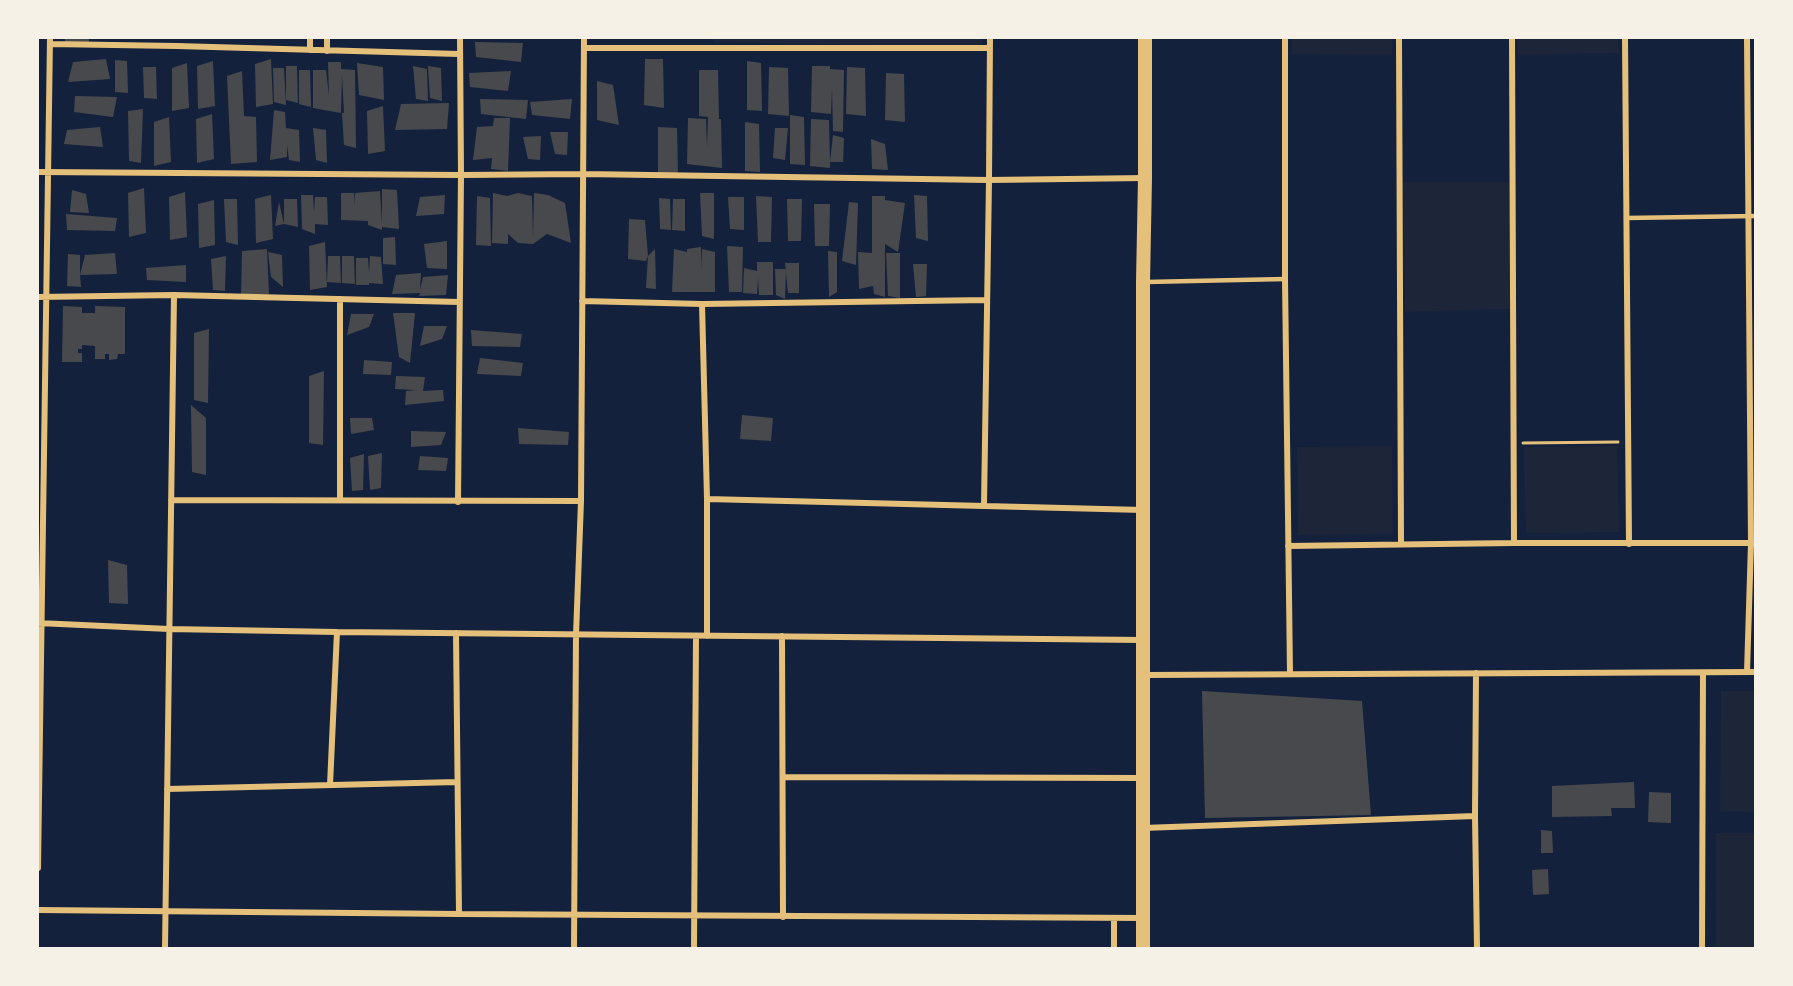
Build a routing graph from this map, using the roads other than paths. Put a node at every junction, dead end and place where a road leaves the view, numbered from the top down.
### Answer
1 (177, 38) edge
2 (310, 38) edge
3 (327, 38) edge
4 (460, 38) edge
5 (584, 38) edge
6 (704, 38) edge
7 (990, 38) edge
8 (1145, 38) edge
9 (1285, 38) edge
10 (1400, 38) edge
11 (1512, 38) edge
12 (1625, 38) edge
13 (1747, 38) edge
14 (50, 41) edge
15 (177, 46) junction
16 (704, 47) junction
17 (584, 48) junction
18 (989, 48) junction
19 (310, 50) junction
20 (327, 51) junction
21 (459, 54) junction
22 (38, 172) edge
23 (48, 172) junction
24 (583, 174) junction
25 (461, 176) junction
26 (1145, 178) junction
27 (989, 180) junction
28 (1747, 216) junction
29 (1755, 216) edge
30 (1626, 218) junction
31 (1285, 279) junction
32 (1143, 282) junction
33 (174, 295) junction
34 (38, 297) edge
35 (47, 297) junction
36 (340, 299) junction
37 (987, 300) junction
38 (582, 301) junction
39 (459, 302) junction
40 (702, 304) junction
41 (707, 499) junction
42 (171, 500) junction
43 (340, 500) junction
44 (581, 501) junction
45 (458, 502) junction
46 (984, 505) junction
47 (1144, 510) junction
48 (1514, 543) junction
49 (1753, 543) edge
50 (1401, 544) junction
51 (1629, 544) junction
52 (1288, 546) junction
53 (39, 623) edge
54 (169, 629) junction
55 (337, 632) junction
56 (456, 633) junction
57 (576, 635) junction
58 (696, 636) junction
59 (707, 636) junction
60 (782, 636) junction
61 (1144, 640) junction
62 (1747, 672) junction
63 (1755, 672) edge
64 (1290, 673) junction
65 (1476, 673) junction
66 (1703, 673) junction
67 (1144, 675) junction
68 (783, 777) junction
69 (1144, 778) junction
70 (457, 782) junction
71 (330, 785) junction
72 (167, 789) junction
73 (1475, 816) junction
74 (1143, 828) junction
75 (38, 868) edge
76 (38, 910) edge
77 (165, 912) junction
78 (459, 914) junction
79 (574, 915) junction
80 (694, 915) junction
81 (783, 917) junction
82 (1114, 918) junction
83 (1143, 918) junction
84 (165, 948) edge
85 (574, 948) edge
86 (694, 948) edge
87 (1114, 948) edge
88 (1143, 948) edge
89 (1477, 948) edge
90 (1702, 948) edge

1 - 15 street
2 - 19 street
3 - 20 street
4 - 21 street
5 - 17 street
6 - 16 street
7 - 18 street
8 - 26 main road
9 - 31 street
10 - 50 street
11 - 48 street
12 - 30 street
13 - 28 street
14 - 15 street
14 - 23 street
15 - 19 street
16 - 17 street
16 - 18 street
17 - 24 street
18 - 27 street
19 - 20 street
20 - 21 street
21 - 25 street
22 - 23 street
23 - 25 street
23 - 35 street
24 - 25 street
24 - 27 street
24 - 38 street
25 - 39 street
26 - 27 street
26 - 32 main road
27 - 37 street
28 - 29 lane
28 - 30 lane
28 - 49 street
30 - 51 street
31 - 32 lane
31 - 52 street
32 - 47 main road
33 - 35 street
33 - 36 street
33 - 42 street
34 - 35 street
35 - 53 street
36 - 39 street
36 - 43 street
37 - 40 street
37 - 46 street
38 - 40 street
38 - 44 street
39 - 45 street
40 - 41 street
41 - 46 street
41 - 59 street
42 - 43 street
42 - 54 street
43 - 45 street
44 - 45 street
44 - 57 street
46 - 47 street
47 - 61 main road
48 - 50 street
48 - 51 street
49 - 51 street
49 - 62 street
50 - 52 street
52 - 64 street
53 - 54 street
53 - 75 street
54 - 55 street
54 - 72 street
55 - 56 street
55 - 71 street
56 - 57 street
56 - 70 street
57 - 58 street
57 - 79 street
58 - 59 street
58 - 80 street
59 - 60 street
60 - 61 street
60 - 68 street
61 - 67 main road
62 - 63 street
62 - 66 street
64 - 65 street
64 - 67 street
65 - 66 street
65 - 73 street
66 - 90 street
67 - 69 main road
68 - 69 street
68 - 81 street
69 - 74 main road
70 - 71 street
70 - 78 street
71 - 72 street
72 - 77 street
73 - 74 street
73 - 89 street
74 - 83 main road
76 - 77 street
77 - 78 street
77 - 84 street
78 - 79 street
79 - 80 street
79 - 85 street
80 - 81 street
80 - 86 street
81 - 82 street
82 - 83 street
82 - 87 street
83 - 88 main road

